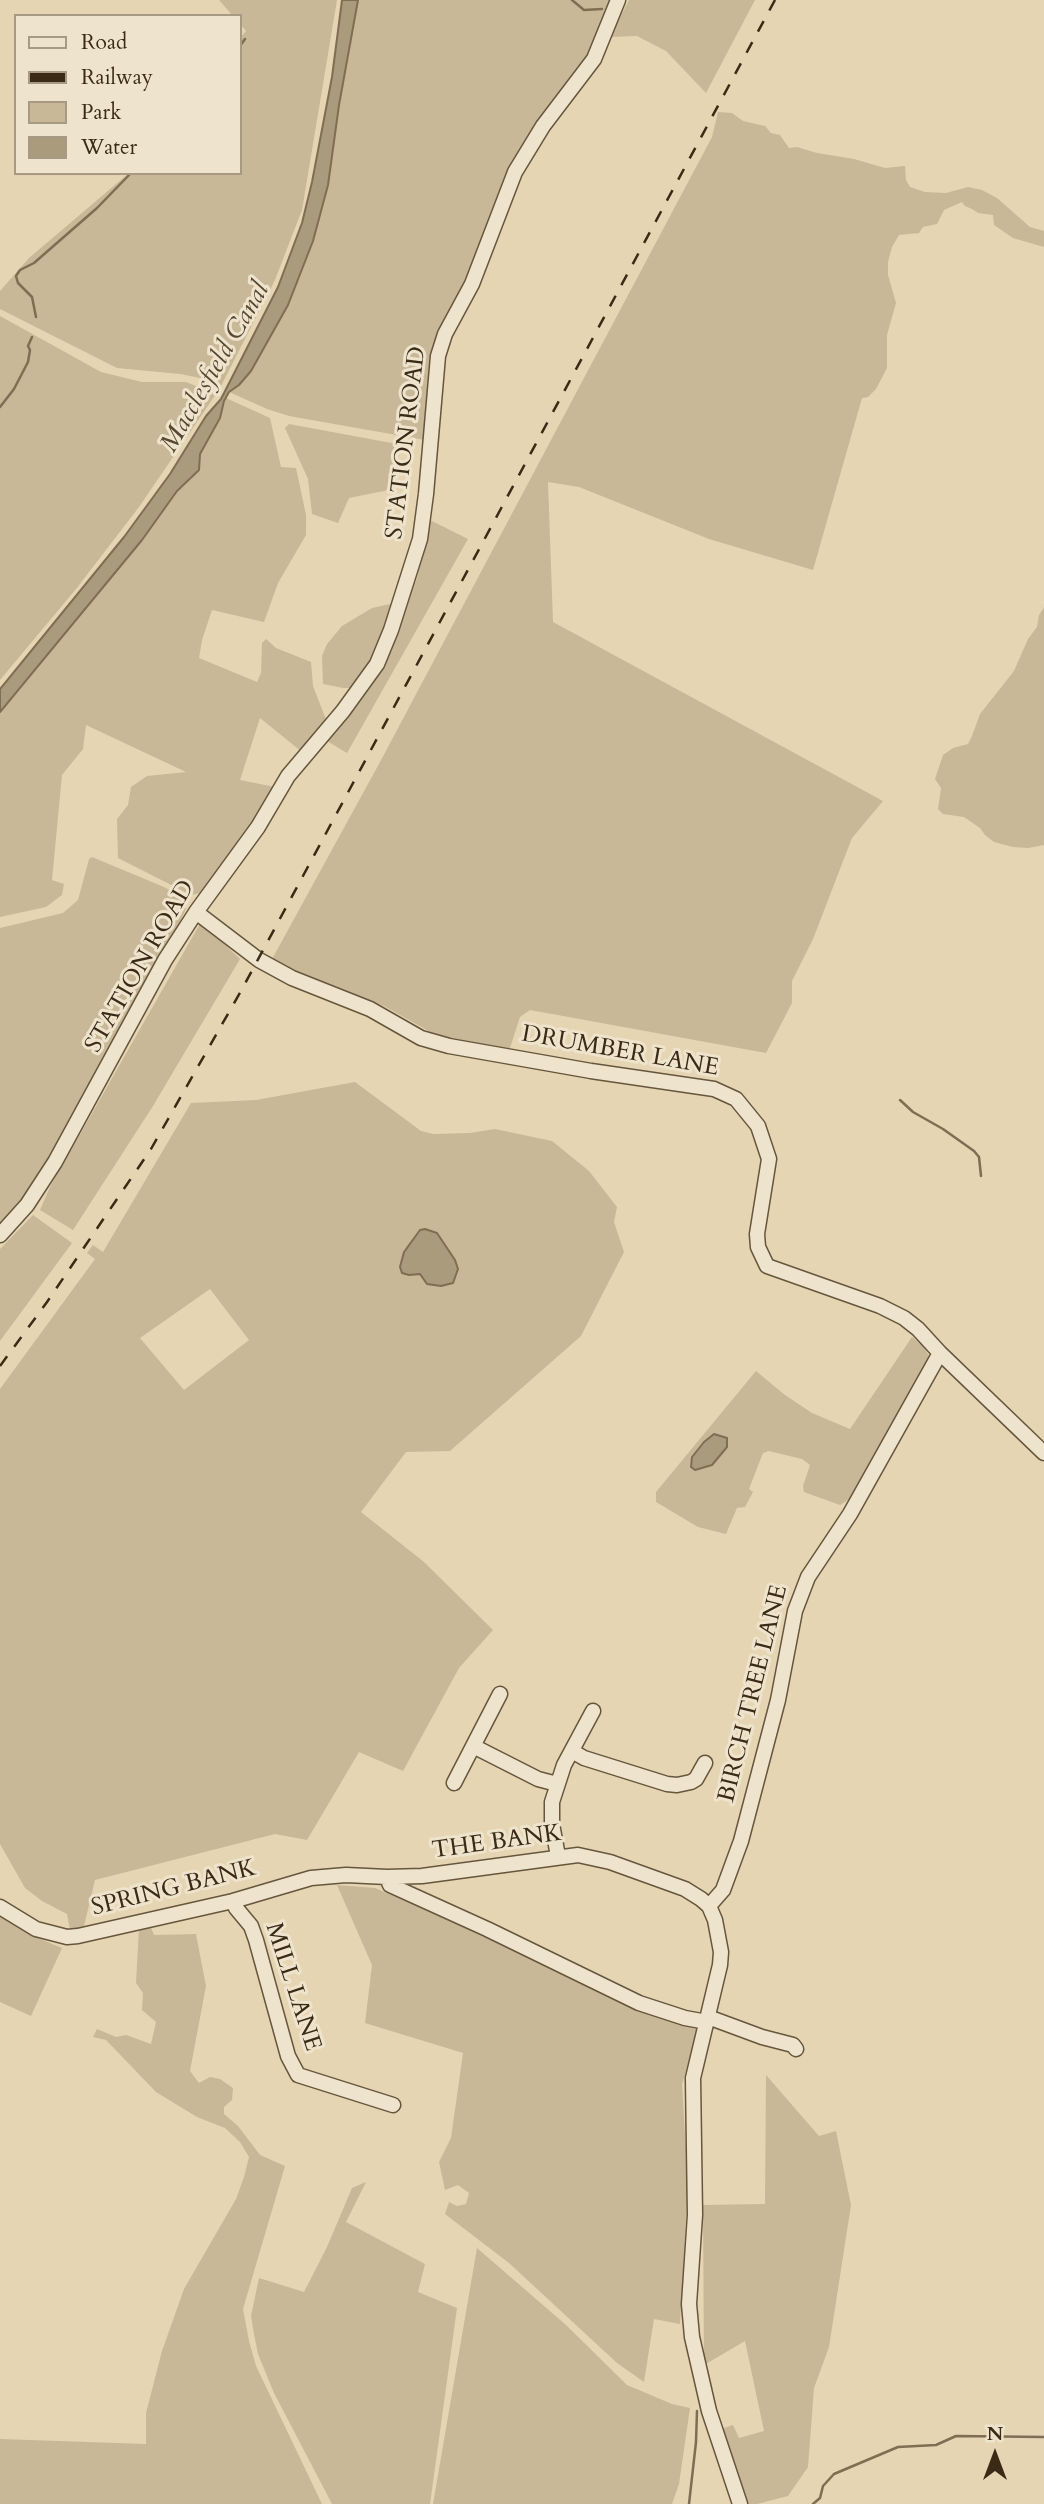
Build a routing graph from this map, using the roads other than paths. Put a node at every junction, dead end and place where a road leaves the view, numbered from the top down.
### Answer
1 (618, 0) edge
2 (196, 912) junction
3 (0, 1235) edge
4 (940, 1353) junction
5 (1044, 1453) edge
6 (500, 1694) dead end
7 (593, 1711) dead end
8 (473, 1746) junction
9 (572, 1751) junction
10 (705, 1763) dead end
11 (454, 1783) dead end
12 (557, 1784) junction
13 (558, 1856) junction
14 (365, 1877) joint
15 (387, 1877) junction
16 (233, 1900) junction
17 (709, 1906) junction
18 (0, 1907) edge
19 (708, 2019) junction
20 (796, 2049) dead end
21 (393, 2105) dead end
22 (740, 2504) edge

1 - 2 street, STATION ROAD
2 - 3 street, STATION ROAD
2 - 4 street, DRUMBER LANE
4 - 5 street
4 - 17 street, BIRCH TREE LANE
6 - 8 street
7 - 9 street
8 - 11 street
8 - 12 street
9 - 10 street
9 - 12 street
12 - 13 street
13 - 15 street, THE BANK
13 - 17 street, THE BANK
14 - 15 street, THE BANK
14 - 16 street, SPRING BANK
15 - 19 street
16 - 18 street, SPRING BANK
16 - 21 street, MILL LANE
17 - 19 street
19 - 20 street
19 - 22 street

